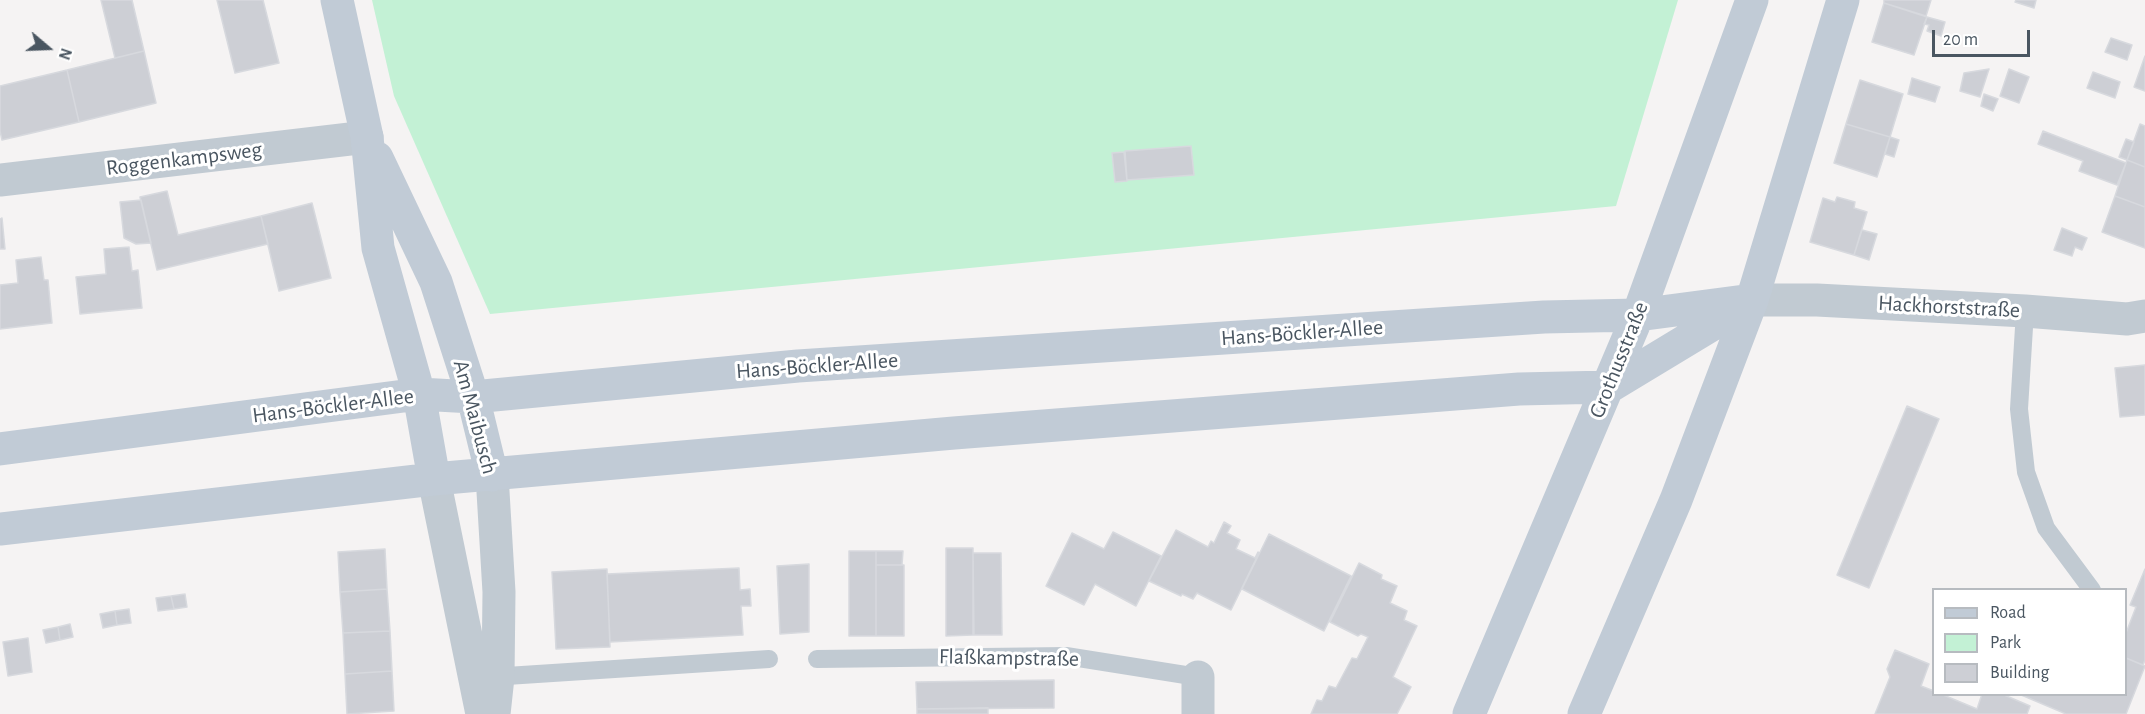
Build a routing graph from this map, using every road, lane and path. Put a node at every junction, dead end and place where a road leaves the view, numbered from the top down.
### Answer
1 (337, 0) edge
2 (1752, 0) edge
3 (1843, 0) edge
4 (367, 138) junction
5 (0, 180) edge
6 (1752, 300) junction
7 (2025, 311) junction
8 (1638, 315) junction
9 (2145, 316) edge
10 (1609, 387) junction
11 (419, 394) junction
12 (473, 397) junction
13 (0, 449) edge
14 (492, 475) junction
15 (434, 479) junction
16 (0, 529) edge
17 (2091, 588) edge
18 (769, 658) dead end
19 (817, 658) dead end
20 (486, 677) junction
21 (1198, 677) joint
22 (482, 714) edge
23 (494, 714) edge
24 (1198, 714) edge
25 (1470, 714) edge
26 (1584, 714) edge

1 - 4 street, Am Maibusch
2 - 8 street, Grothusstraße
3 - 6 street
4 - 5 street, Roggenkampsweg
4 - 11 street, Am Maibusch
4 - 12 street, Am Maibusch
6 - 7 street, Hackhorststraße
6 - 8 street, Hackhorststraße
6 - 10 street
6 - 26 street
7 - 9 street, Hackhorststraße
7 - 17 lane
8 - 10 street, Grothusstraße
8 - 12 street, Hans-Böckler-Allee
10 - 14 street
10 - 25 street, Grothusstraße
11 - 12 street, Hans-Böckler-Allee
11 - 13 street, Hans-Böckler-Allee
11 - 15 street, Am Maibusch
12 - 14 street, Am Maibusch
14 - 15 street
14 - 20 street, Am Maibusch
15 - 16 street
15 - 20 street, Am Maibusch
18 - 20 lane
19 - 21 lane, Flaßkampstraße
20 - 22 street, Am Maibusch
20 - 23 street, Am Maibusch
21 - 24 street, Flaßkampstraße

